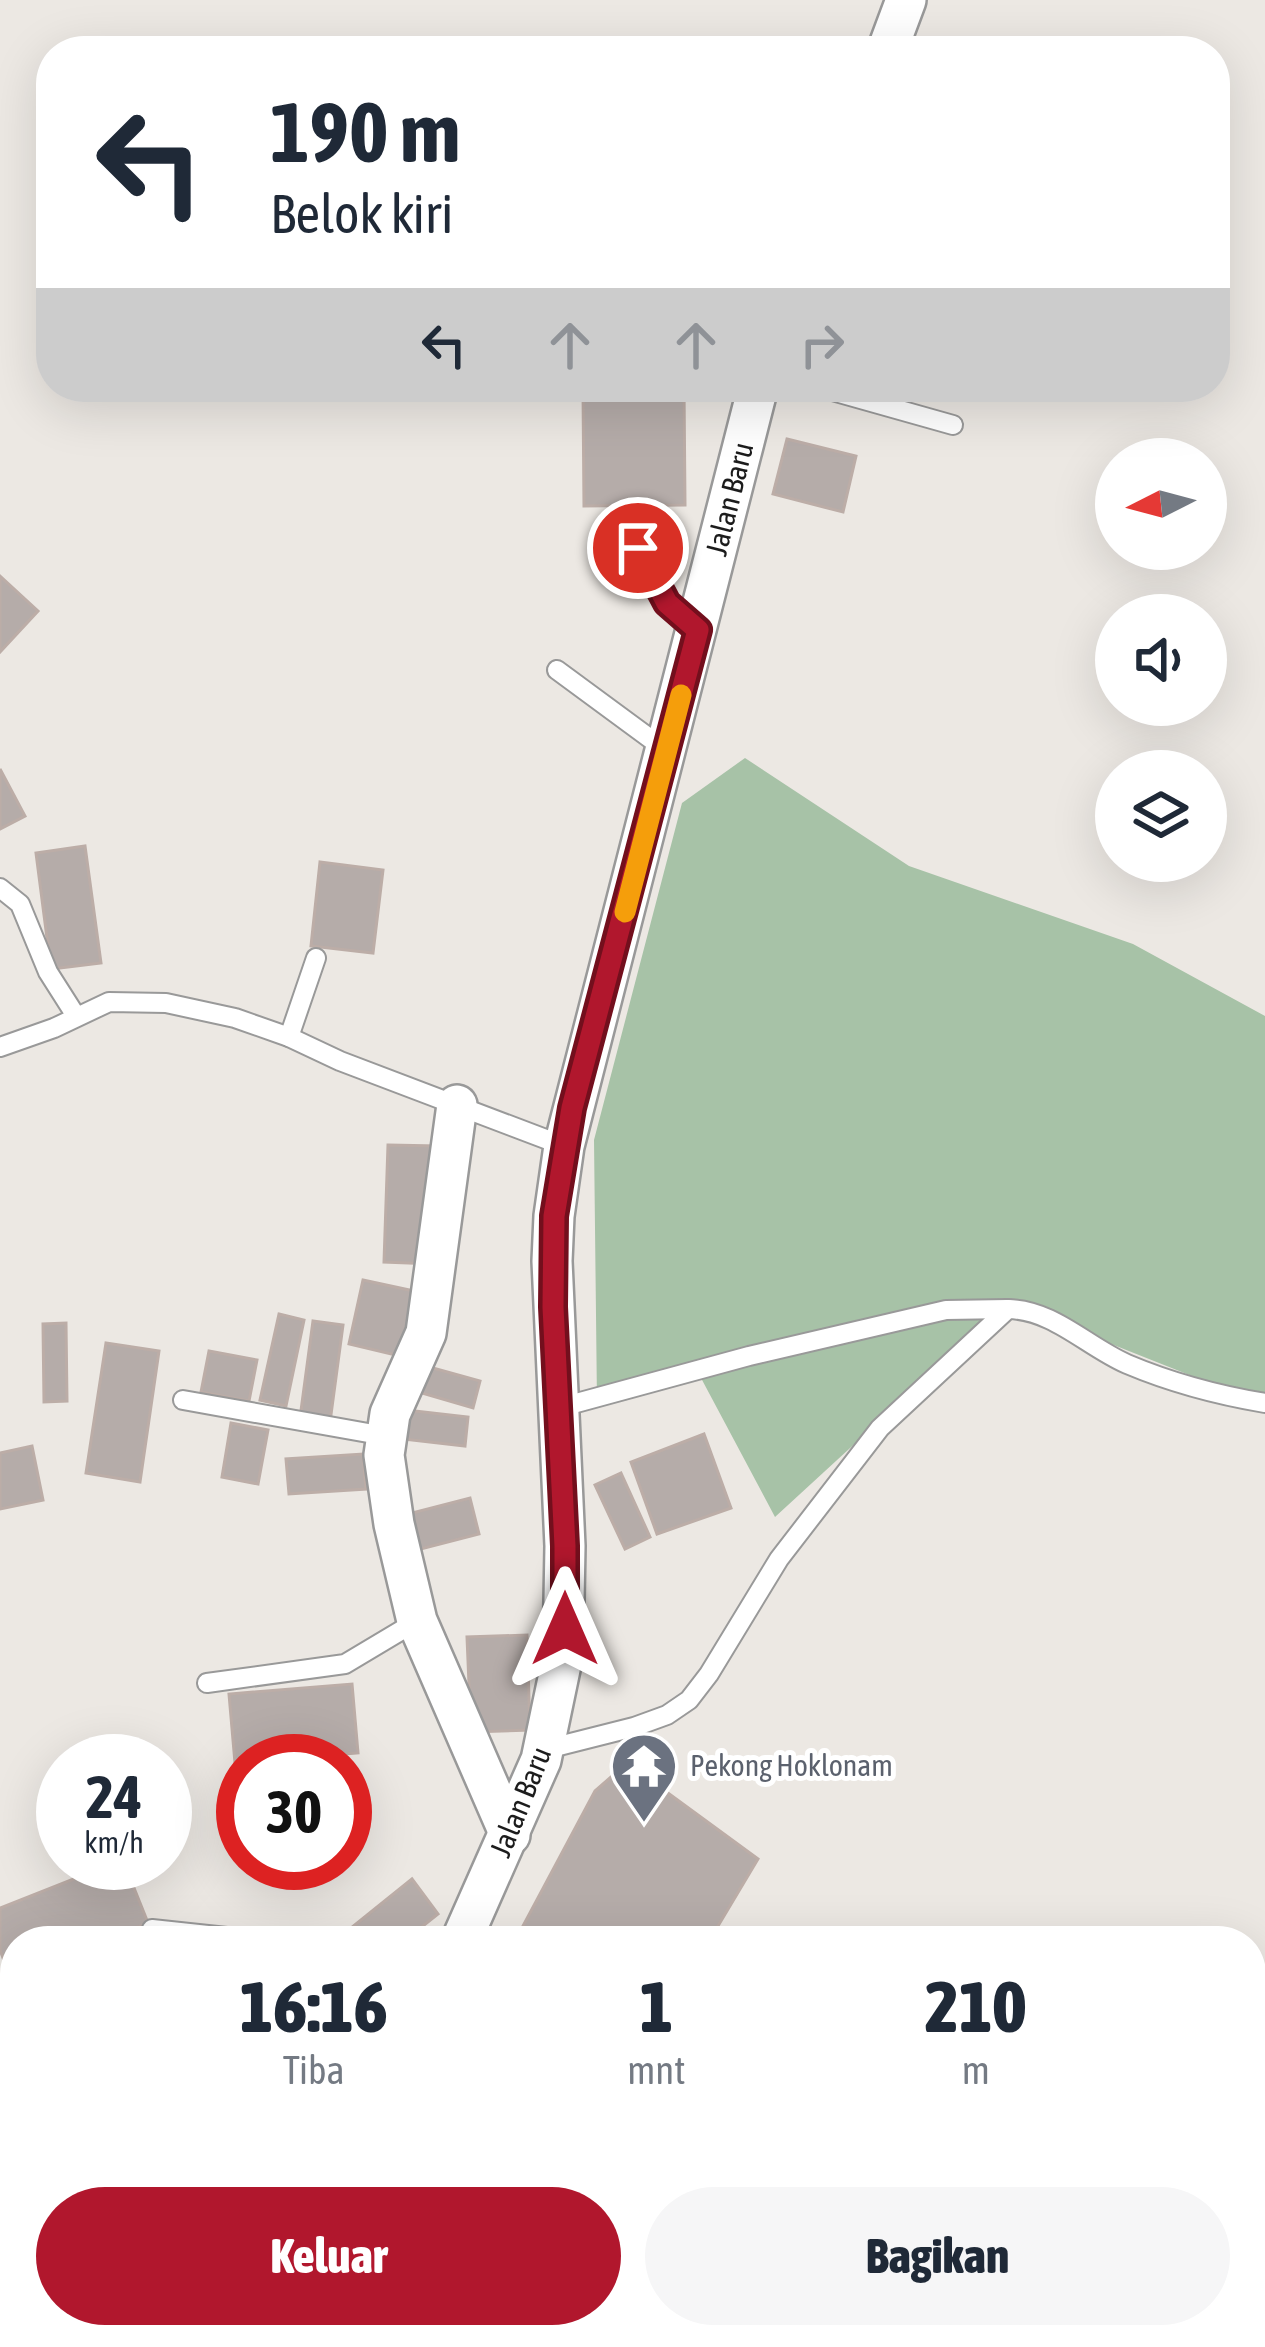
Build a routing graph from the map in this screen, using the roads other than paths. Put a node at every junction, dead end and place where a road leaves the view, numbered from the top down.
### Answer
1 (906, 0) edge
2 (893, 36) edge
3 (754, 402) edge
4 (871, 402) edge
5 (953, 425) dead end
6 (627, 522) dead end
7 (698, 630) junction
8 (557, 670) dead end
9 (668, 751) junction
10 (0, 888) edge
11 (316, 958) dead end
12 (76, 1016) junction
13 (289, 1036) junction
14 (0, 1047) edge
15 (457, 1106) junction
16 (564, 1146) junction
17 (1007, 1309) junction
18 (183, 1400) dead end
19 (1265, 1403) edge
20 (557, 1408) junction
21 (385, 1436) junction
22 (417, 1621) junction
23 (207, 1683) dead end
24 (543, 1750) junction
25 (511, 1835) junction
26 (468, 1926) edge

1 - 2 street
3 - 7 street, Jalan Baru
4 - 5 lane
6 - 7 lane
7 - 9 street, Jalan Baru
8 - 9 lane
9 - 16 street, Jalan Baru
10 - 12 lane
11 - 13 lane
12 - 13 lane
12 - 14 lane
13 - 15 lane
15 - 16 lane
15 - 21 street
16 - 20 street, Jalan Baru
17 - 19 lane
17 - 20 lane
17 - 24 lane
18 - 21 lane
20 - 24 street, Jalan Baru
21 - 22 street
22 - 23 lane
22 - 25 street
24 - 25 street, Jalan Baru
25 - 26 street, Jalan Baru

